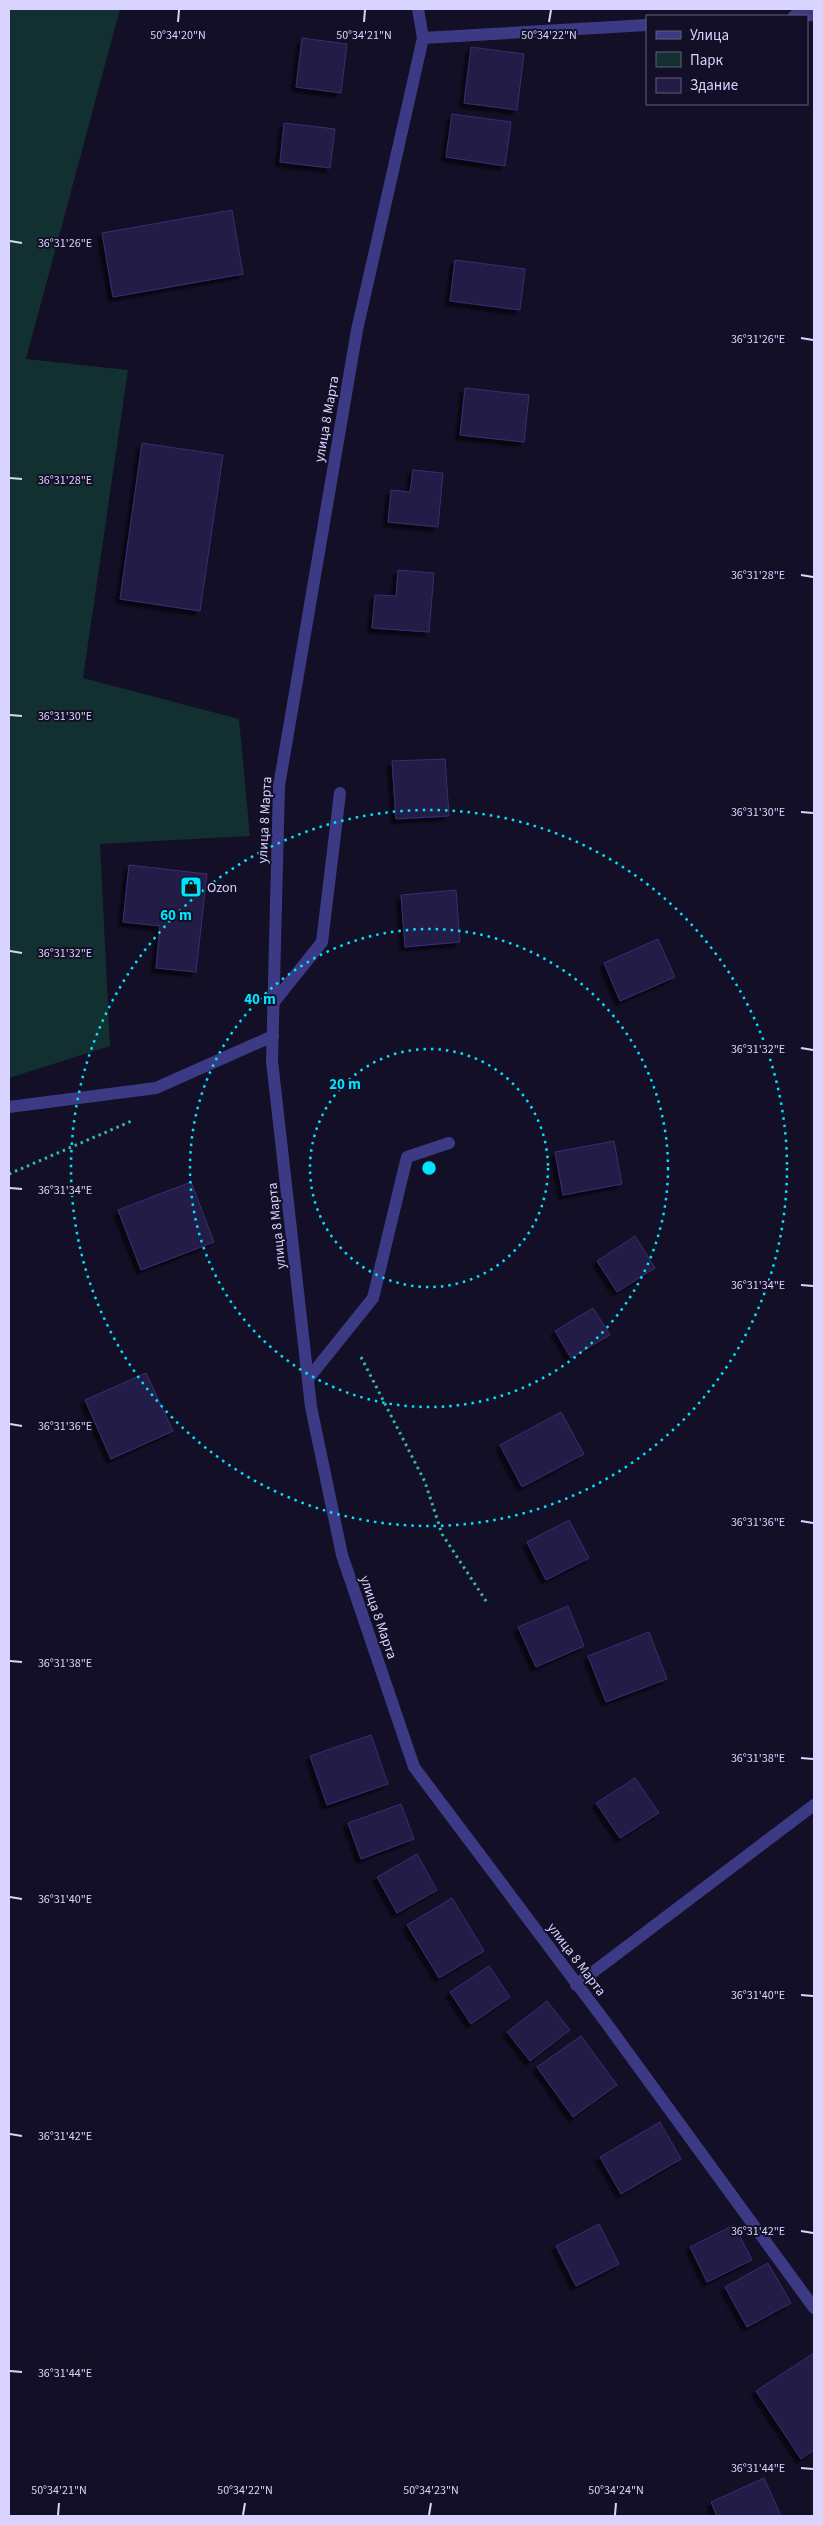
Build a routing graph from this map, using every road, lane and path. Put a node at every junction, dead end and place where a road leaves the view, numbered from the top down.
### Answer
1 (418, 9) edge
2 (646, 25) edge
3 (423, 38) junction
4 (340, 792) dead end
5 (274, 1002) junction
6 (273, 1036) junction
7 (9, 1107) edge
8 (449, 1143) dead end
9 (348, 1330) junction
10 (308, 1379) junction
11 (488, 1604) dead end
12 (814, 1804) edge
13 (576, 1984) junction
14 (814, 2308) edge

1 - 3 street, улица 8 Марта
2 - 3 street
3 - 5 street, улица 8 Марта
4 - 5 street
5 - 6 street, улица 8 Марта
6 - 7 street
6 - 10 street, улица 8 Марта
8 - 9 street
9 - 10 street
9 - 11 path
10 - 13 street, улица 8 Марта
12 - 13 street
13 - 14 street, улица 8 Марта

